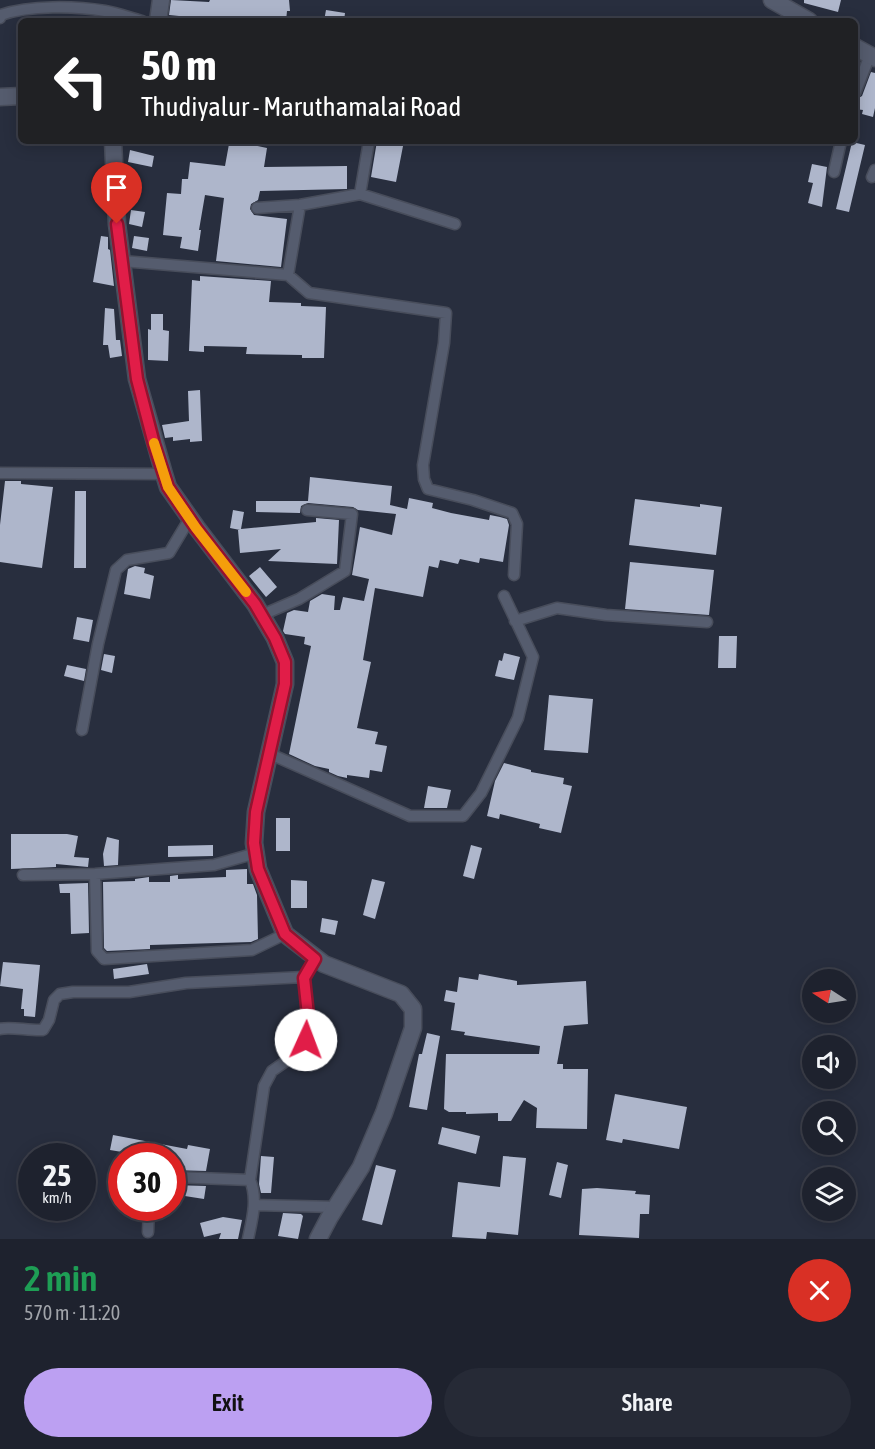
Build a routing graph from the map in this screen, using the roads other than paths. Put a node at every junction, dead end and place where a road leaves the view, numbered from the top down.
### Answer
1 (161, 0) edge
2 (772, 0) edge
3 (0, 18) edge
4 (131, 18) edge
5 (158, 18) edge
6 (804, 18) edge
7 (866, 53) edge
8 (858, 82) edge
9 (18, 96) edge
10 (0, 97) edge
11 (113, 144) edge
12 (368, 144) edge
13 (841, 144) edge
14 (834, 172) dead end
15 (360, 194) junction
16 (300, 206) junction
17 (257, 208) dead end
18 (455, 224) dead end
19 (122, 261) junction
20 (288, 275) junction
21 (164, 474) junction
22 (1, 476) edge
23 (307, 510) dead end
24 (190, 519) junction
25 (514, 575) dead end
26 (504, 596) dead end
27 (262, 615) junction
28 (515, 621) junction
29 (707, 622) dead end
30 (82, 730) dead end
31 (268, 753) junction
32 (256, 853) junction
33 (95, 874) junction
34 (23, 875) dead end
35 (285, 934) junction
36 (315, 959) junction
37 (304, 978) junction
38 (0, 1029) edge
39 (186, 1178) edge
40 (250, 1180) junction
41 (254, 1205) junction
42 (336, 1207) junction
43 (148, 1221) edge
44 (148, 1232) dead end
45 (248, 1239) edge
46 (318, 1239) edge

1 - 5 main road
2 - 6 main road
3 - 4 street
7 - 8 street
9 - 10 main road
11 - 19 main road
12 - 15 street
13 - 14 street
15 - 16 street
15 - 18 street
16 - 17 street
16 - 20 street
19 - 20 street
19 - 21 main road
20 - 25 street
21 - 22 street
21 - 24 main road
23 - 27 street
24 - 27 main road
24 - 30 street
26 - 28 street
27 - 31 main road
28 - 29 street
28 - 31 street
31 - 32 main road
32 - 33 street
32 - 35 main road
33 - 34 street
33 - 35 street
35 - 36 main road
36 - 37 street
36 - 42 main road
37 - 38 street
37 - 40 street
39 - 40 street
40 - 41 street
41 - 42 street
41 - 45 street
42 - 46 main road
43 - 44 street

